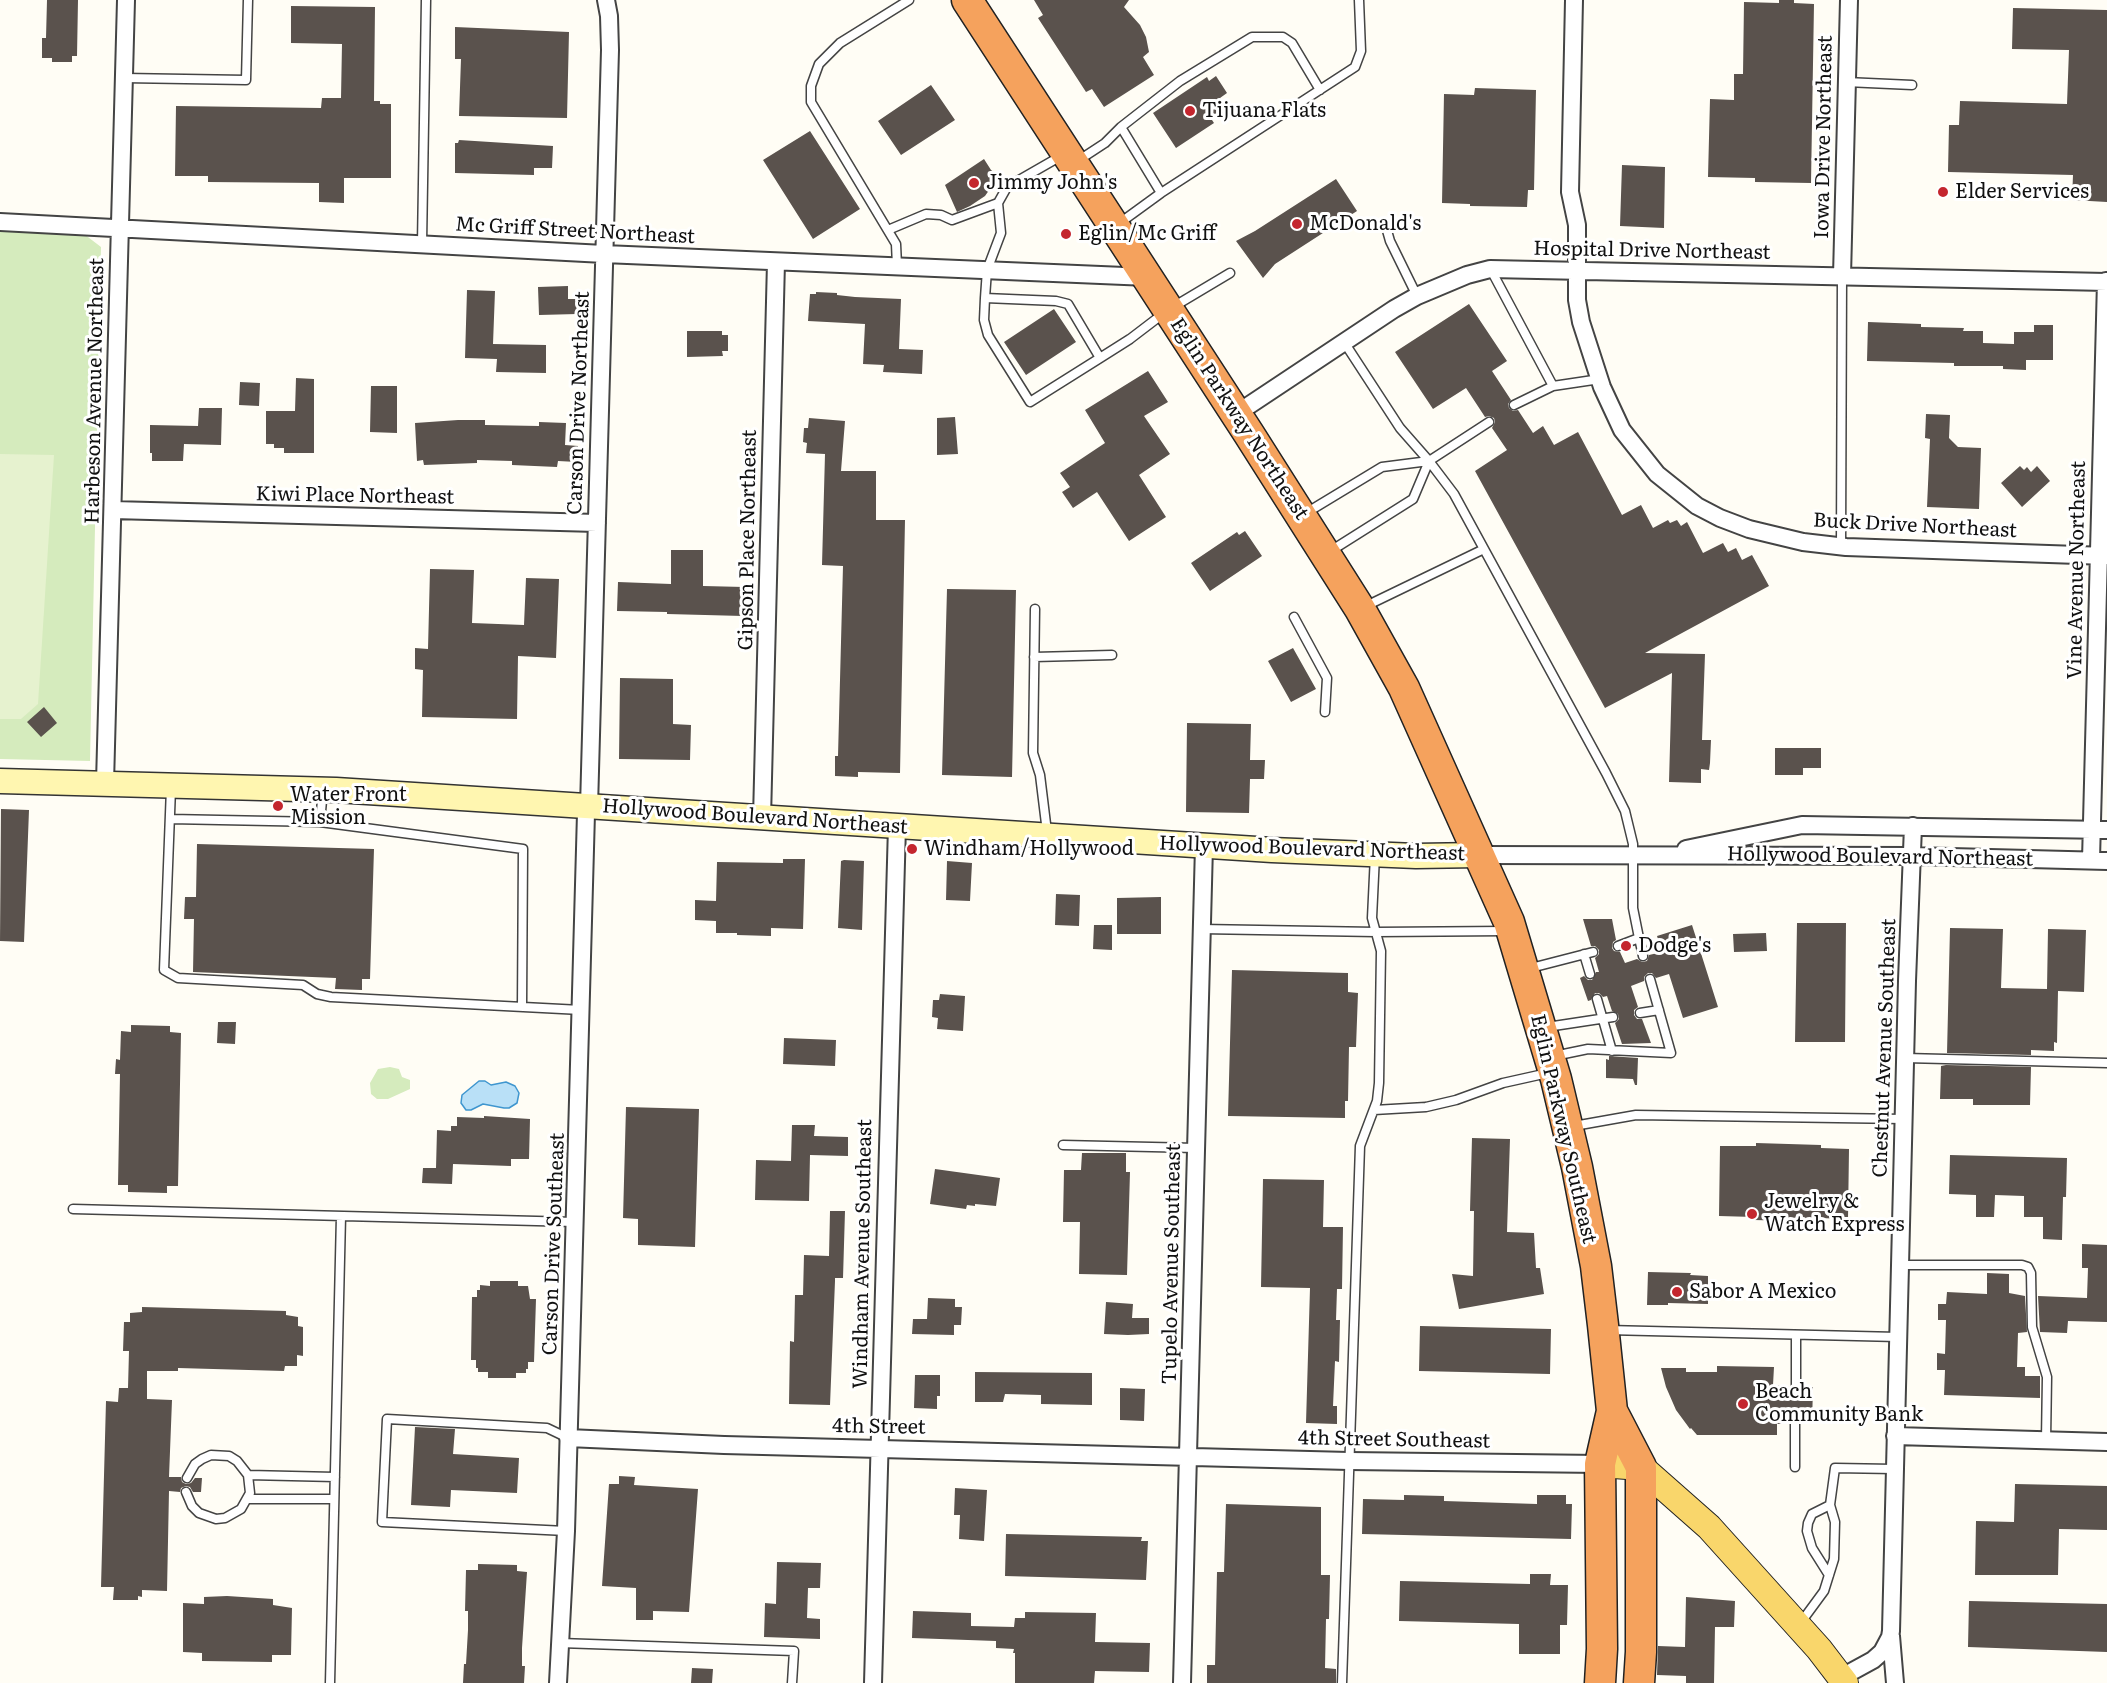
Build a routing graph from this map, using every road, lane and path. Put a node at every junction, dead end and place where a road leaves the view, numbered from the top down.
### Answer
1 (126, 0) edge
2 (248, 0) edge
3 (426, 0) edge
4 (606, 0) edge
5 (909, 0) edge
6 (967, 0) edge
7 (1359, 0) edge
8 (1574, 0) edge
9 (1849, 0) edge
10 (124, 78) junction
11 (1846, 82) junction
12 (1912, 86) dead end
13 (1320, 90) junction
14 (1121, 127) junction
15 (1070, 158) junction
16 (1161, 193) junction
17 (998, 203) junction
18 (0, 222) edge
19 (120, 227) junction
20 (1115, 227) junction
21 (1386, 227) dead end
22 (888, 230) junction
23 (422, 244) junction
24 (604, 254) junction
25 (776, 262) junction
26 (897, 266) junction
27 (1490, 269) junction
28 (987, 270) junction
29 (1578, 270) junction
30 (1230, 273) dead end
31 (1842, 276) junction
32 (1148, 277) junction
33 (2106, 282) edge
34 (1417, 296) junction
35 (985, 298) junction
36 (1168, 310) junction
37 (1344, 342) junction
38 (1100, 358) junction
39 (1600, 379) junction
40 (1553, 386) junction
41 (1514, 405) dead end
42 (1236, 414) junction
43 (1489, 422) dead end
44 (1430, 461) junction
45 (112, 510) junction
46 (1301, 516) junction
47 (597, 523) junction
48 (1841, 546) junction
49 (1484, 549) junction
50 (1326, 554) junction
51 (2103, 556) edge
52 (1035, 609) dead end
53 (1360, 609) junction
54 (1294, 617) dead end
55 (1112, 655) dead end
56 (1034, 657) junction
57 (1325, 712) dead end
58 (0, 781) edge
59 (105, 783) junction
60 (171, 785) junction
61 (323, 790) junction
62 (589, 807) junction
63 (762, 818) junction
64 (170, 819) junction
65 (320, 822) junction
66 (897, 826) junction
67 (1913, 826) junction
68 (2099, 830) edge
69 (1047, 836) junction
70 (1203, 846) junction
71 (1375, 855) junction
72 (1479, 855) junction
73 (1633, 856) junction
74 (1653, 856) junction
75 (1912, 856) junction
76 (2099, 860) edge
77 (1201, 929) junction
78 (1512, 931) junction
79 (1376, 932) junction
80 (1638, 938) junction
81 (1618, 945) dead end
82 (1643, 956) dead end
83 (1524, 970) junction
84 (1590, 974) dead end
85 (1650, 979) dead end
86 (1597, 999) dead end
87 (522, 1007) junction
88 (581, 1010) junction
89 (1659, 1010) junction
90 (1640, 1013) dead end
91 (1614, 1017) dead end
92 (1603, 1018) junction
93 (1612, 1051) junction
94 (1547, 1053) junction
95 (1905, 1058) junction
96 (2107, 1063) edge
97 (1374, 1110) junction
98 (1904, 1119) junction
99 (1567, 1127) junction
100 (1063, 1145) dead end
101 (1196, 1148) junction
102 (73, 1209) dead end
103 (341, 1216) junction
104 (576, 1222) junction
105 (1900, 1265) junction
106 (1604, 1330) junction
107 (1796, 1335) junction
108 (1898, 1337) junction
109 (1796, 1387) dead end
110 (1612, 1411) junction
111 (1795, 1425) dead end
112 (1895, 1436) junction
113 (568, 1438) junction
114 (2046, 1440) junction
115 (2107, 1442) edge
116 (879, 1448) junction
117 (1188, 1456) junction
118 (1349, 1461) junction
119 (1600, 1464) junction
120 (1641, 1467) junction
121 (1795, 1467) dead end
122 (1894, 1469) junction
123 (248, 1475) junction
124 (335, 1477) junction
125 (187, 1478) dead end
126 (186, 1492) dead end
127 (248, 1498) junction
128 (334, 1499) junction
129 (1830, 1505) junction
130 (566, 1532) junction
131 (1829, 1575) junction
132 (1799, 1626) junction
133 (1891, 1630) junction
134 (560, 1643) junction
135 (1843, 1680) edge
136 (330, 1683) edge
137 (558, 1683) edge
138 (792, 1683) edge
139 (873, 1683) edge
140 (1182, 1683) edge
141 (1342, 1683) edge
142 (1600, 1683) edge
143 (1639, 1683) edge
144 (1895, 1683) edge

1 - 10 street, Harbeson Avenue Northeast
2 - 10 lane
3 - 23 lane
4 - 24 street, Carson Drive Northeast
5 - 22 lane
6 - 15 highway, Eglin Parkway Northeast
7 - 13 lane
8 - 29 street, Buck Drive Northeast
9 - 11 street, Iowa Drive Northeast
10 - 19 street, Harbeson Avenue Northeast
11 - 12 lane
11 - 31 street, Iowa Drive Northeast
13 - 14 lane
13 - 16 lane
14 - 15 lane
14 - 16 lane
15 - 17 lane
15 - 20 highway, Eglin Parkway Northeast
16 - 20 lane
17 - 22 lane
17 - 28 lane
18 - 19 street, Mc Griff Street Northeast
19 - 23 street, Mc Griff Street Northeast
19 - 45 street, Harbeson Avenue Northeast
20 - 32 highway, Eglin Parkway Northeast
21 - 34 lane
22 - 26 lane
23 - 24 street, Mc Griff Street Northeast
24 - 25 street, Mc Griff Street Northeast
24 - 47 street, Carson Drive Northeast
25 - 26 street, Mc Griff Street Northeast
25 - 63 street, Gipson Place Northeast
26 - 28 street, Mc Griff Street Northeast
27 - 29 street, Hospital Drive Northeast
27 - 34 street, Hospital Drive Northeast
27 - 40 lane
28 - 32 street, Mc Griff Street Northeast
28 - 35 lane
29 - 31 street, Hospital Drive Northeast
29 - 39 street, Buck Drive Northeast
30 - 36 lane
31 - 33 street, Hospital Drive Northeast
31 - 48 lane
32 - 36 highway, Eglin Parkway Northeast
33 - 51 street, Vine Avenue Northeast
34 - 37 street, Hospital Drive Northeast
35 - 38 lane
35 - 38 lane
36 - 38 lane
36 - 42 highway, Eglin Parkway Northeast
37 - 42 street, Hospital Drive Northeast
37 - 44 lane
39 - 40 lane
39 - 48 street, Buck Drive Northeast
40 - 41 lane
42 - 46 highway, Eglin Parkway Northeast
43 - 44 lane
44 - 46 lane
44 - 49 lane
44 - 50 lane
45 - 47 street, Kiwi Place Northeast
45 - 59 street, Harbeson Avenue Northeast
46 - 50 highway, Eglin Parkway Northeast
47 - 62 street, Carson Drive Northeast
48 - 51 street, Buck Drive Northeast
49 - 53 lane
49 - 73 lane
50 - 53 highway, Eglin Parkway Northeast
51 - 68 street, Vine Avenue Northeast
52 - 56 lane
53 - 72 highway, Eglin Parkway Northeast
54 - 57 lane
55 - 56 lane
56 - 69 lane
58 - 59 street, Hollywood Boulevard Northeast
59 - 60 street, Hollywood Boulevard Northeast
60 - 61 street, Hollywood Boulevard Northeast
60 - 64 lane
61 - 62 street, Hollywood Boulevard Northeast
61 - 65 lane
62 - 63 street, Hollywood Boulevard Northeast
62 - 88 street, Carson Drive Southeast
63 - 66 street, Hollywood Boulevard Northeast
64 - 65 lane
64 - 87 lane
65 - 87 lane
66 - 69 street, Hollywood Boulevard Northeast
66 - 116 street, Windham Avenue Southeast
67 - 68 street, Hollywood Boulevard Northeast
67 - 74 street, Hollywood Boulevard Northeast
67 - 75 street, Chestnut Avenue Southeast
68 - 76 street, Vine Avenue Northeast
69 - 70 street, Hollywood Boulevard Northeast
70 - 71 street, Hollywood Boulevard Northeast
70 - 77 street, Tupelo Avenue Southeast
71 - 72 street, Hollywood Boulevard Northeast
71 - 79 lane
72 - 73 street, Hollywood Boulevard Northeast
72 - 78 highway, Eglin Parkway Southeast
73 - 74 street, Hollywood Boulevard Northeast
73 - 80 lane
74 - 75 street, Hollywood Boulevard Northeast
75 - 76 street, Hollywood Boulevard Northeast
75 - 95 street, Chestnut Avenue Southeast
77 - 79 lane
77 - 101 street, Tupelo Avenue Southeast
78 - 79 lane
78 - 83 highway, Eglin Parkway Southeast
79 - 97 lane
80 - 81 lane
80 - 82 lane
83 - 84 lane
83 - 94 highway, Eglin Parkway Southeast
85 - 89 lane
86 - 92 lane
87 - 88 lane
88 - 104 street, Carson Drive Southeast
89 - 90 lane
89 - 93 lane
91 - 92 lane
92 - 93 lane
92 - 94 lane
93 - 94 lane
94 - 97 lane
94 - 99 highway, Eglin Parkway Southeast
95 - 96 lane
95 - 98 street, Chestnut Avenue Southeast
97 - 118 lane
98 - 99 lane
98 - 105 street, Chestnut Avenue Southeast
99 - 106 highway, Eglin Parkway Southeast
100 - 101 lane
101 - 117 street, Tupelo Avenue Southeast
102 - 103 lane
103 - 104 lane
103 - 124 lane
104 - 113 street, Carson Drive Southeast
105 - 108 street, Chestnut Avenue Southeast
105 - 114 lane
106 - 107 lane
106 - 110 highway, Eglin Parkway Southeast
107 - 108 lane
107 - 109 lane
108 - 112 street, Chestnut Avenue Southeast
110 - 119 highway, Eglin Parkway Southeast
110 - 120 highway, Eglin Parkway Southeast
111 - 121 lane
112 - 114 street
112 - 122 street, Chestnut Avenue Southeast
113 - 116 street, 4th Street
113 - 130 street, Carson Drive Southeast
113 - 130 lane
114 - 115 street
116 - 117 street, 4th Street
116 - 139 street, Windham Avenue Southeast
117 - 118 street, 4th Street Southeast
117 - 140 street, Tupelo Avenue Southeast
118 - 119 street, 4th Street Southeast
118 - 141 lane
119 - 120 main road
119 - 142 highway, Eglin Parkway Southeast
120 - 132 main road
120 - 143 highway, Eglin Parkway Southeast
122 - 129 lane
122 - 133 street, Chestnut Avenue Southeast
123 - 124 lane
123 - 125 lane
123 - 127 lane
124 - 128 lane
126 - 127 lane
127 - 128 lane
128 - 136 lane
129 - 131 lane
129 - 131 lane
130 - 134 street, Carson Drive Southeast
131 - 132 lane
132 - 135 main road
133 - 135 street, Chestnut Avenue Southeast
133 - 144 street, Chestnut Avenue Southeast
134 - 137 street, Carson Drive Southeast
134 - 138 lane

